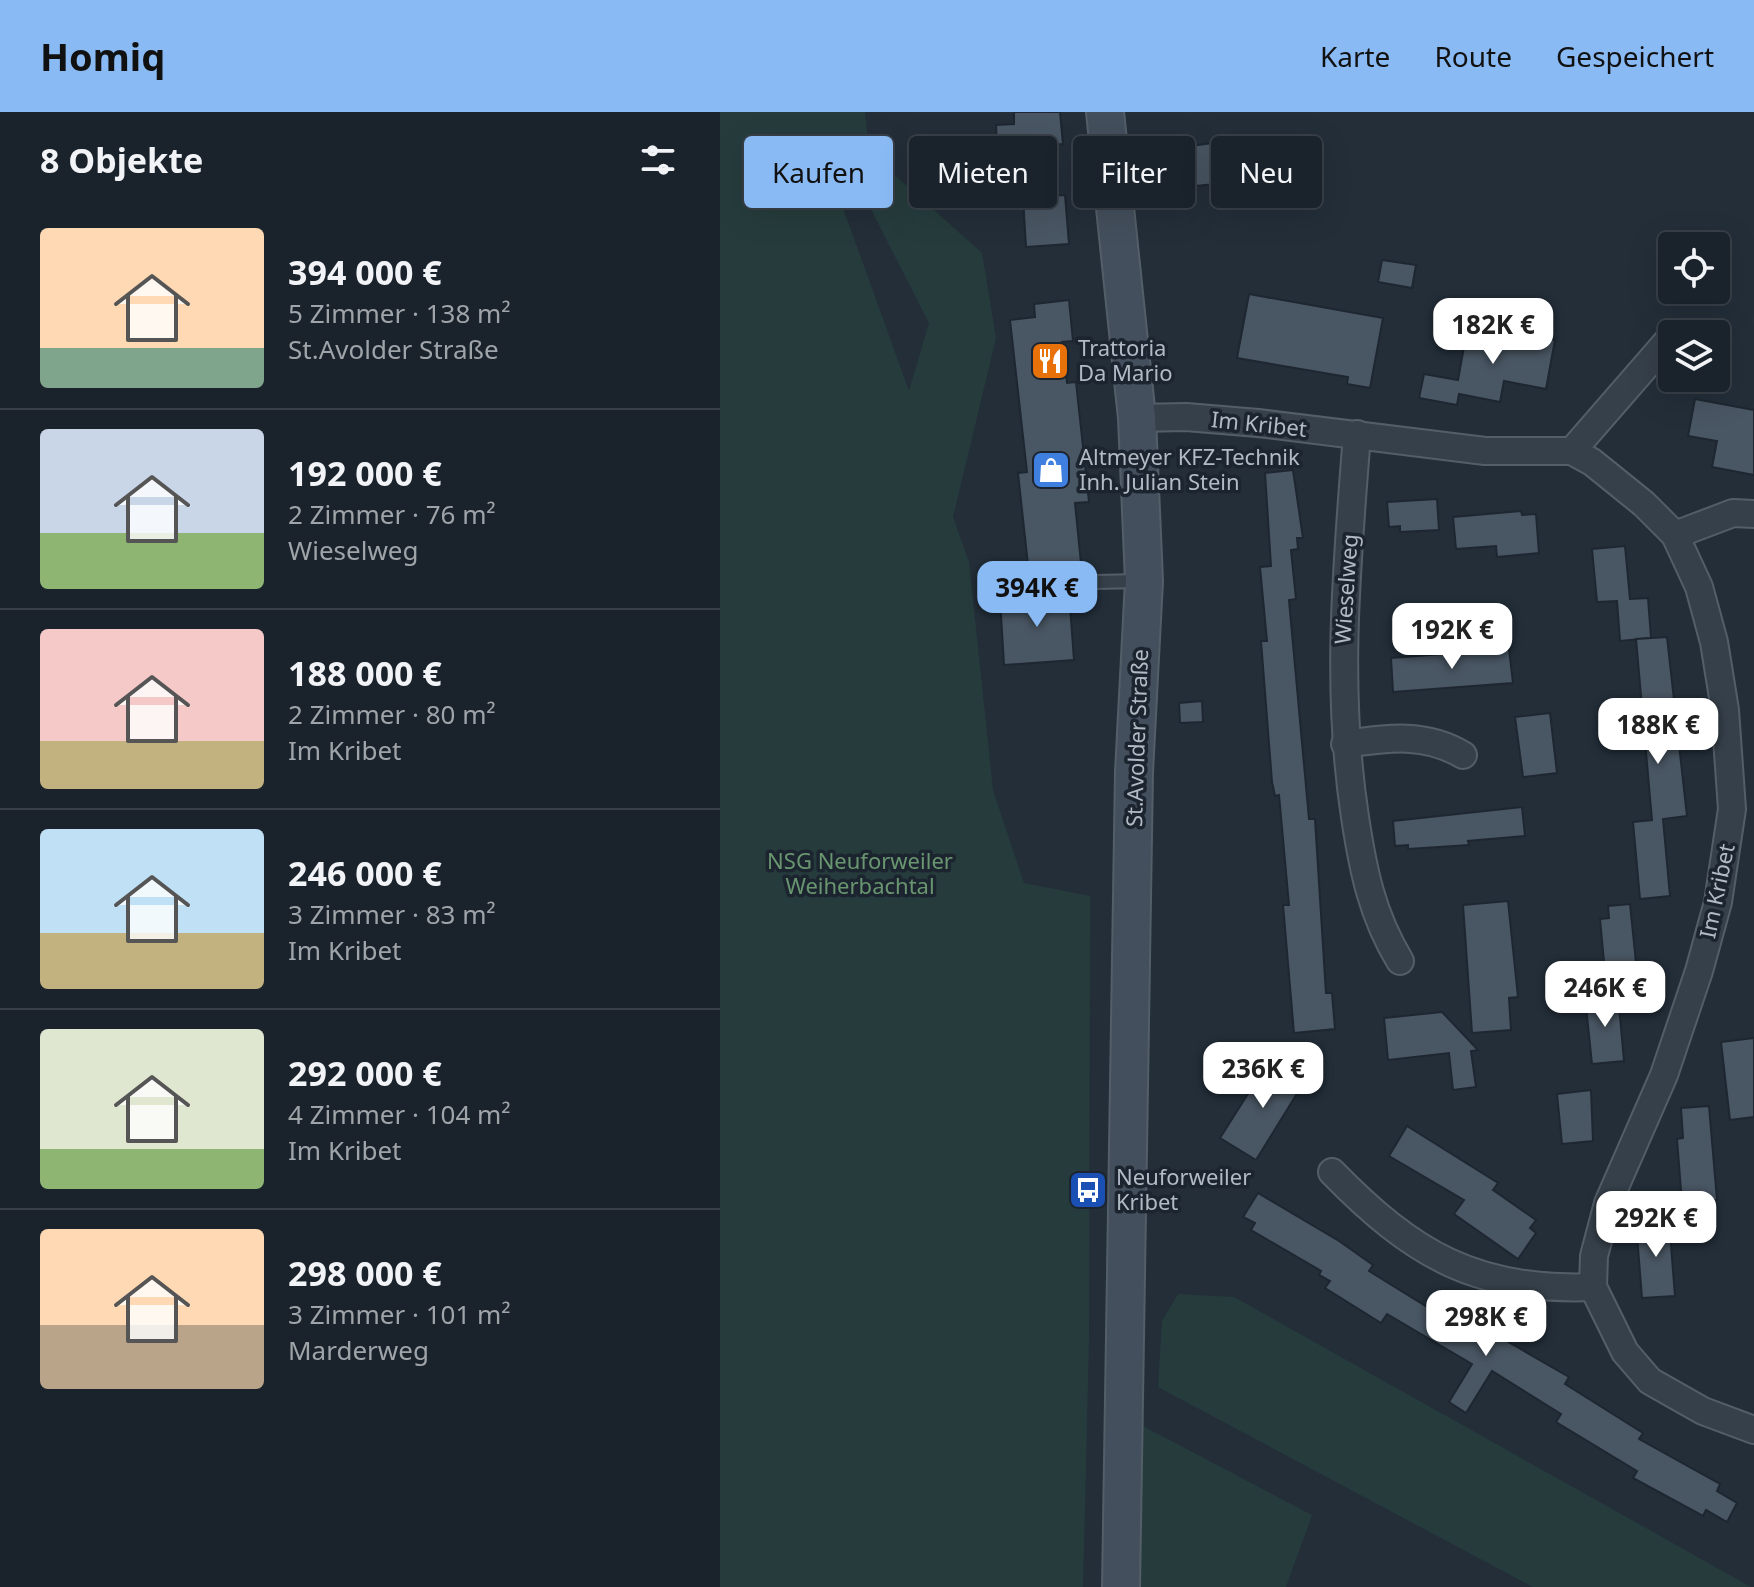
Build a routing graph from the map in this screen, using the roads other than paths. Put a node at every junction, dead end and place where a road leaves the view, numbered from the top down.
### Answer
1 (1105, 112) edge
2 (1658, 352) edge
3 (1137, 418) junction
4 (1357, 434) junction
5 (1572, 451) junction
6 (1754, 514) edge
7 (1675, 535) junction
8 (1144, 581) junction
9 (1002, 584) dead end
10 (1345, 744) junction
11 (1463, 755) dead end
12 (1743, 809) edge
13 (1400, 961) dead end
14 (1332, 1172) dead end
15 (1593, 1287) junction
16 (1754, 1430) edge
17 (1121, 1587) edge

1 - 3 main road, St.Avolder Straße
2 - 5 street
3 - 4 street, Im Kribet
3 - 8 main road, St.Avolder Straße
4 - 5 street, Im Kribet
4 - 10 street, Wieselweg
5 - 7 street, Im Kribet
6 - 7 street
7 - 12 street, Im Kribet
8 - 9 lane
8 - 17 main road, St.Avolder Straße
10 - 11 street
10 - 13 street, Wieselweg
12 - 15 street, Im Kribet
14 - 15 street
15 - 16 street

